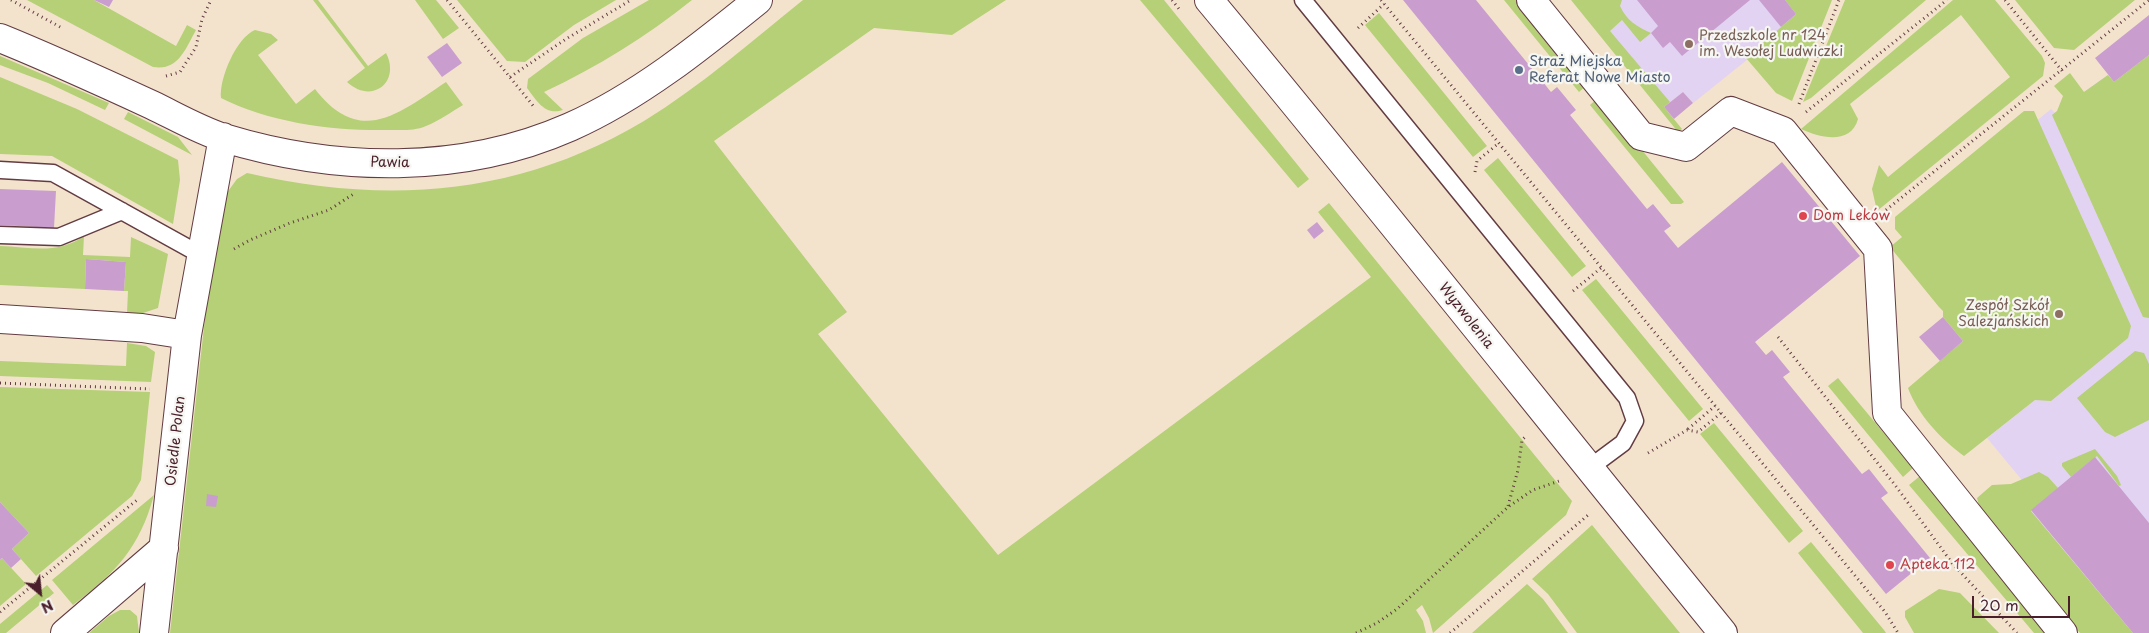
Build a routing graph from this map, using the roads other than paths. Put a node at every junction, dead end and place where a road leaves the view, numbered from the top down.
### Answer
1 (758, 0) edge
2 (1209, 0) edge
3 (1303, 0) edge
4 (1531, 0) edge
5 (0, 38) edge
6 (222, 138) junction
7 (0, 170) edge
8 (122, 211) junction
9 (0, 234) edge
10 (201, 255) junction
11 (0, 319) edge
12 (187, 334) junction
13 (1588, 468) junction
14 (164, 548) junction
15 (65, 633) edge
16 (154, 633) edge
17 (1723, 633) edge
18 (2063, 633) edge

1 - 6 street, Pawia
2 - 13 street, Wyzwolenia
3 - 13 lane
4 - 18 street
5 - 6 street, Pawia
6 - 10 street, Osiedle Polan
7 - 8 lane
8 - 9 lane
8 - 10 lane
10 - 12 street, Osiedle Polan
11 - 12 street
12 - 14 street, Osiedle Polan
13 - 17 street, Wyzwolenia
14 - 15 street
14 - 16 street, Osiedle Polan

